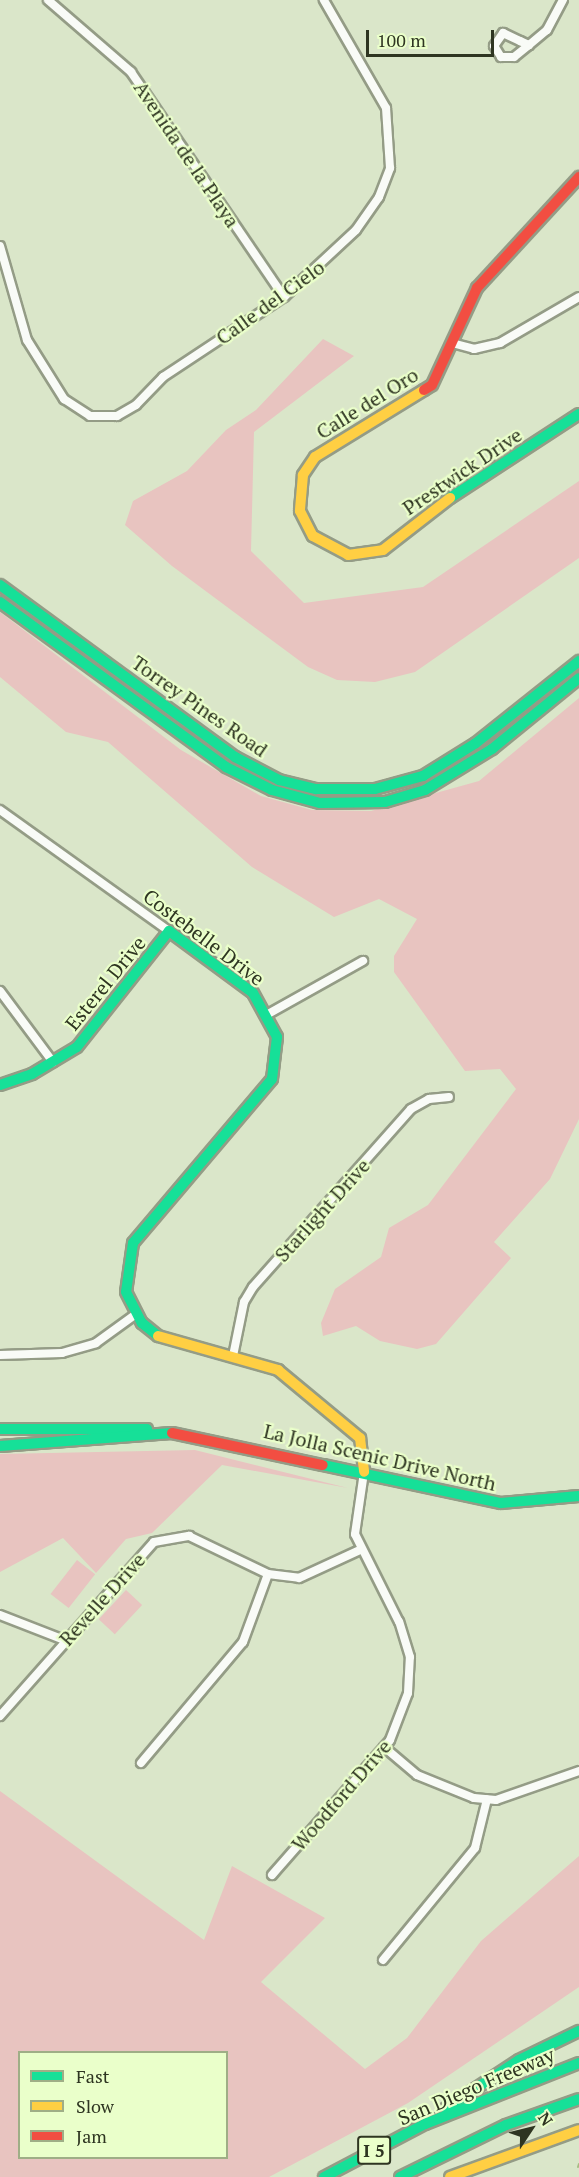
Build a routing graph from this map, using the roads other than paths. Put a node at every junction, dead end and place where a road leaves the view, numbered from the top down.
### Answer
1 (48, 0) edge
2 (324, 0) edge
3 (563, 0) edge
4 (528, 45) dead end
5 (579, 177) edge
6 (0, 246) edge
7 (284, 297) junction
8 (579, 297) edge
9 (452, 343) junction
10 (579, 414) edge
11 (329, 549) joint
12 (0, 585) edge
13 (0, 602) edge
14 (579, 661) edge
15 (579, 678) edge
16 (0, 810) edge
17 (169, 931) junction
18 (363, 961) dead end
19 (0, 991) edge
20 (267, 1014) junction
21 (53, 1062) junction
22 (0, 1085) edge
23 (449, 1097) dead end
24 (136, 1314) junction
25 (0, 1355) edge
26 (233, 1356) junction
27 (0, 1429) edge
28 (172, 1433) junction
29 (0, 1446) edge
30 (364, 1472) junction
31 (579, 1496) edge
32 (360, 1550) junction
33 (268, 1574) junction
34 (0, 1615) edge
35 (64, 1640) junction
36 (0, 1716) edge
37 (384, 1747) junction
38 (141, 1763) dead end
39 (579, 1771) edge
40 (487, 1799) junction
41 (272, 1875) dead end
42 (383, 1960) dead end
43 (579, 2031) edge
44 (579, 2063) edge
45 (579, 2098) edge
46 (425, 2124) junction
47 (579, 2130) edge
48 (324, 2177) edge
49 (400, 2177) edge
50 (450, 2177) edge

1 - 7 street, Avenida de la Playa
2 - 7 street, Calle del Cielo
3 - 4 street
5 - 9 main road, Calle del Oro
6 - 7 street, Calle del Cielo
8 - 9 street
9 - 11 main road, Calle del Oro
10 - 11 main road, Prestwick Drive
12 - 14 main road, Torrey Pines Road
13 - 15 main road, Torrey Pines Road
16 - 17 street, Costebelle Drive
17 - 20 main road, Costebelle Drive
17 - 21 main road, Esterel Drive
18 - 20 street
19 - 21 street
20 - 24 main road, Costebelle Drive
21 - 22 main road, Esterel Drive
23 - 26 street, Starlight Drive
24 - 25 street
24 - 26 main road
26 - 30 main road
27 - 28 main road
28 - 29 main road
28 - 30 main road, La Jolla Scenic Drive North
30 - 31 main road, La Jolla Scenic Drive North
30 - 32 street, Woodford Drive
32 - 33 street, Revelle Drive
32 - 37 street, Woodford Drive
33 - 35 street, Revelle Drive
33 - 38 street
34 - 35 street
35 - 36 street, Revelle Drive
37 - 40 street
37 - 41 street, Woodford Drive
39 - 40 street
40 - 42 street
43 - 46 main road
44 - 46 main road, San Diego Freeway / I 5
45 - 49 main road, I 5
46 - 48 main road, San Diego Freeway / I 5
47 - 50 main road

